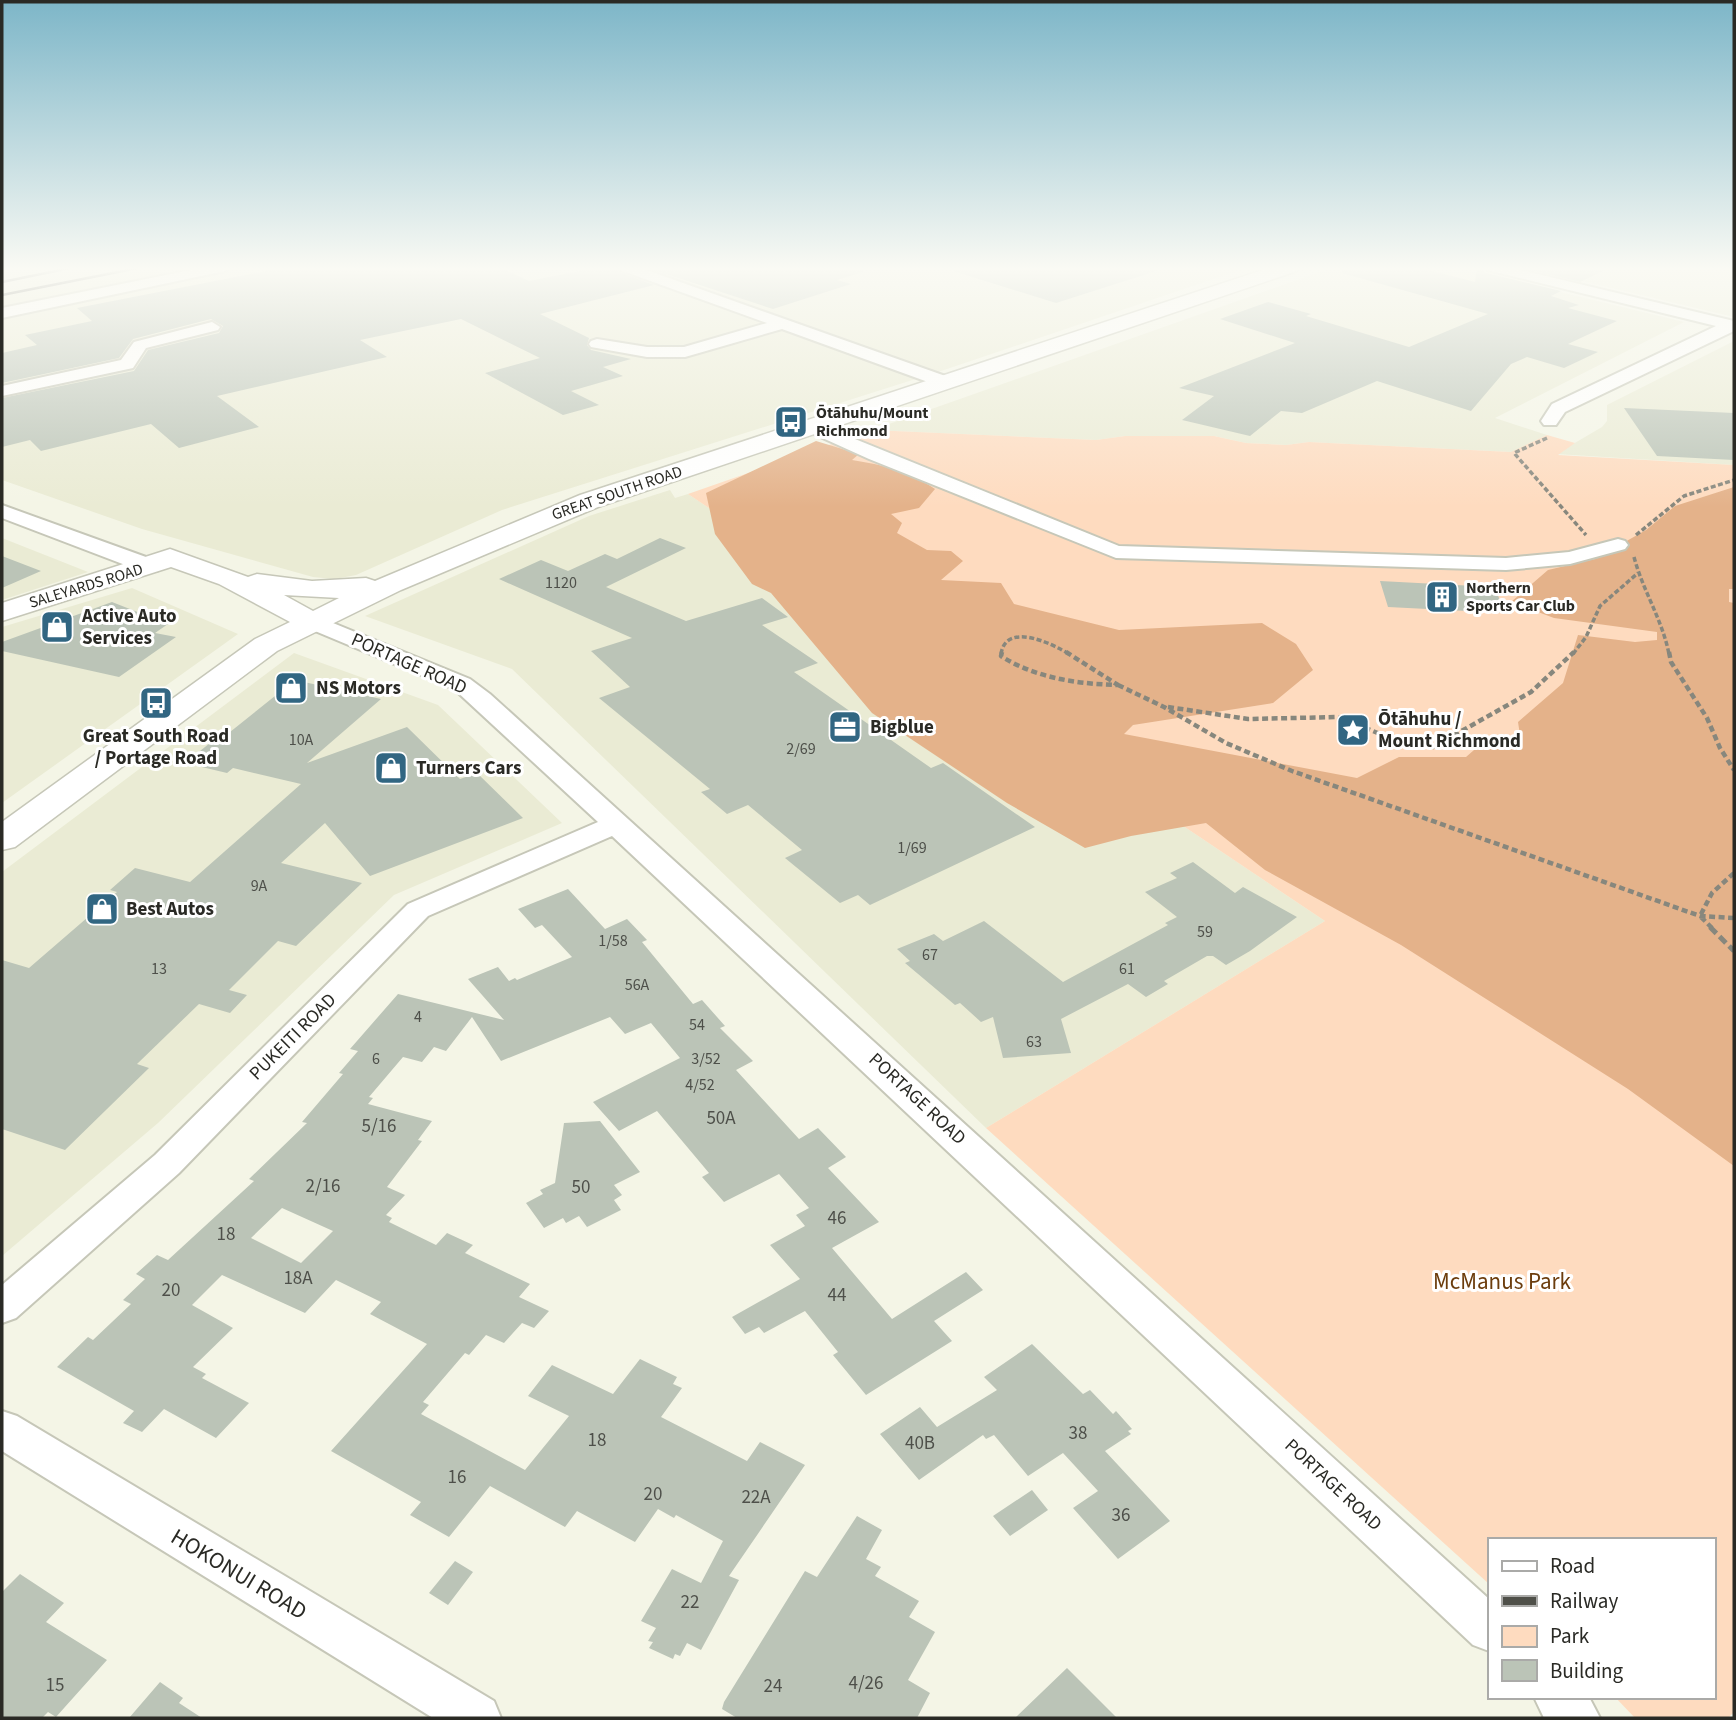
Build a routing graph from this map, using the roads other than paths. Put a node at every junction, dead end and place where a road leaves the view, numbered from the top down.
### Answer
1 (138, 347) edge
2 (617, 347) edge
3 (700, 347) edge
4 (850, 347) edge
5 (1049, 347) edge
6 (1688, 347) edge
7 (945, 382) junction
8 (2, 391) edge
9 (1550, 421) road end
10 (813, 426) junction
11 (2, 511) edge
12 (1620, 546) road end
13 (159, 561) junction
14 (220, 584) junction
15 (391, 584) junction
16 (86, 586) junction
17 (2, 612) edge
18 (311, 621) junction
19 (619, 823) junction
20 (2, 839) edge
21 (2, 1307) edge
22 (2, 1429) edge
23 (1488, 1628) edge
24 (1558, 1699) edge
25 (477, 1718) edge
26 (1576, 1718) edge

1 - 8 street
2 - 3 street
4 - 7 street
5 - 7 main road, GREAT SOUTH ROAD
6 - 9 street
7 - 10 main road, GREAT SOUTH ROAD
10 - 12 street
10 - 15 main road, GREAT SOUTH ROAD
11 - 13 street, PORTAGE ROAD
13 - 14 main road, PORTAGE ROAD
13 - 16 main road, SALEYARDS ROAD
14 - 15 main road
14 - 16 main road
14 - 18 main road, PORTAGE ROAD
15 - 18 main road, GREAT SOUTH ROAD
16 - 17 main road, SALEYARDS ROAD
18 - 19 street, PORTAGE ROAD
18 - 20 main road, GREAT SOUTH ROAD
19 - 21 street, PUKEITI ROAD
19 - 23 street, PORTAGE ROAD
22 - 25 street, HOKONUI ROAD
24 - 26 street

